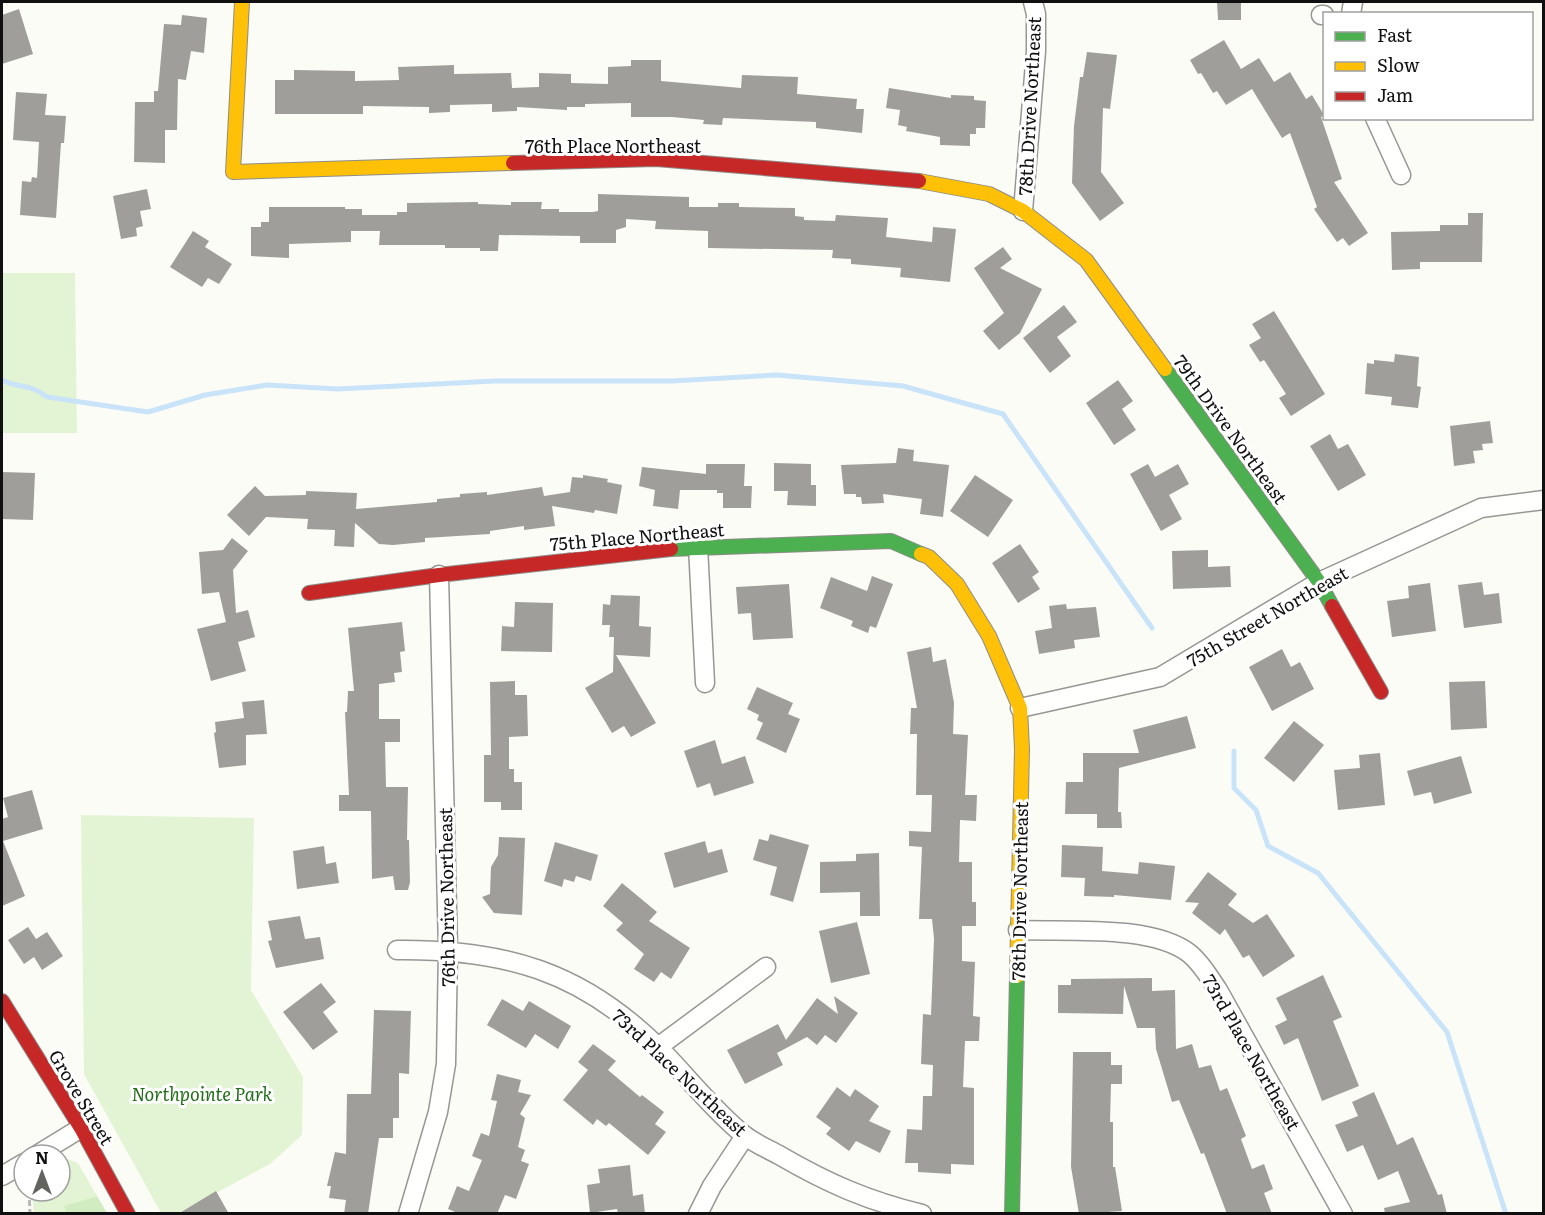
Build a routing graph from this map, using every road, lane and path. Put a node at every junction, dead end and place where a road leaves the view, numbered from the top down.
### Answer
1 (242, 2) edge
2 (1033, 2) edge
3 (1376, 120) edge
4 (1401, 175) dead end
5 (1023, 211) junction
6 (1544, 500) edge
7 (698, 546) junction
8 (439, 575) junction
9 (1319, 582) junction
10 (957, 584) joint
11 (309, 593) dead end
12 (705, 683) dead end
13 (1381, 692) dead end
14 (1020, 708) junction
15 (1018, 930) junction
16 (397, 950) dead end
17 (448, 950) junction
18 (766, 967) dead end
19 (2, 1001) edge
20 (658, 1047) junction
21 (81, 1128) junction
22 (745, 1136) junction
23 (57, 1143) edge
24 (128, 1214) edge
25 (408, 1214) edge
26 (698, 1214) edge
27 (922, 1214) edge
28 (1012, 1214) edge
29 (1343, 1214) edge

1 - 5 street, 76th Place Northeast
2 - 5 street, 78th Drive Northeast
3 - 4 street
5 - 9 street, 79th Drive Northeast
6 - 9 street, 75th Street Northeast
7 - 8 street, 75th Place Northeast
7 - 10 street, 75th Place Northeast
7 - 12 street
8 - 11 street, 75th Place Northeast
8 - 17 street, 76th Drive Northeast
9 - 13 street, 79th Drive Northeast
9 - 14 street, 75th Street Northeast
10 - 14 street, 78th Drive Northeast
14 - 15 street, 78th Drive Northeast
15 - 28 street, 78th Drive Northeast
15 - 29 street, 73rd Place Northeast
16 - 17 street, 73rd Place Northeast
17 - 20 street, 73rd Place Northeast
17 - 25 street, 76th Drive Northeast
18 - 20 street
19 - 21 street, Grove Street
20 - 22 street, 73rd Place Northeast
21 - 23 street
21 - 24 street, Grove Street
22 - 26 street
22 - 27 street, 73rd Place Northeast

